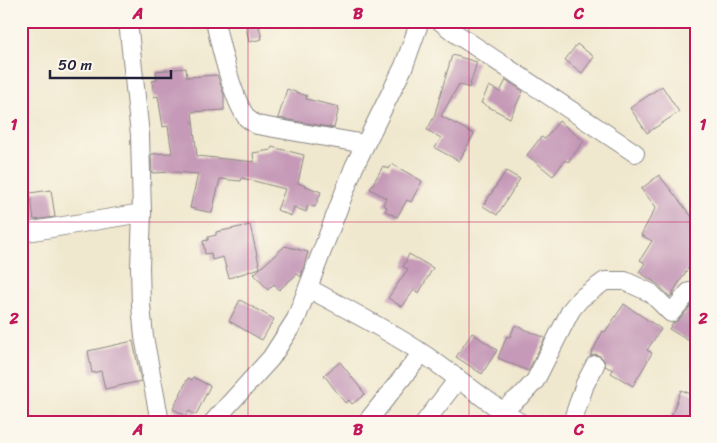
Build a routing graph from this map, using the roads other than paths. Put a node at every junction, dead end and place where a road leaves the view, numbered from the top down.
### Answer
1 (128, 21) edge
2 (216, 21) edge
3 (420, 21) edge
4 (440, 21) edge
5 (365, 144) junction
6 (635, 153) dead end
7 (142, 213) junction
8 (21, 233) edge
9 (308, 288) junction
10 (689, 292) dead end
11 (422, 353) junction
12 (594, 365) dead end
13 (458, 379) junction
14 (502, 412) junction
15 (370, 418) dead end
16 (160, 422) edge
17 (213, 422) edge
18 (425, 422) edge
19 (519, 422) edge
20 (572, 422) edge

1 - 7 street
2 - 5 street
3 - 5 street
4 - 6 street
5 - 9 street
7 - 8 street
7 - 16 street
9 - 11 street
9 - 17 street
10 - 14 street
11 - 13 street
11 - 15 street
12 - 20 street
13 - 14 street
13 - 18 street
14 - 19 street

